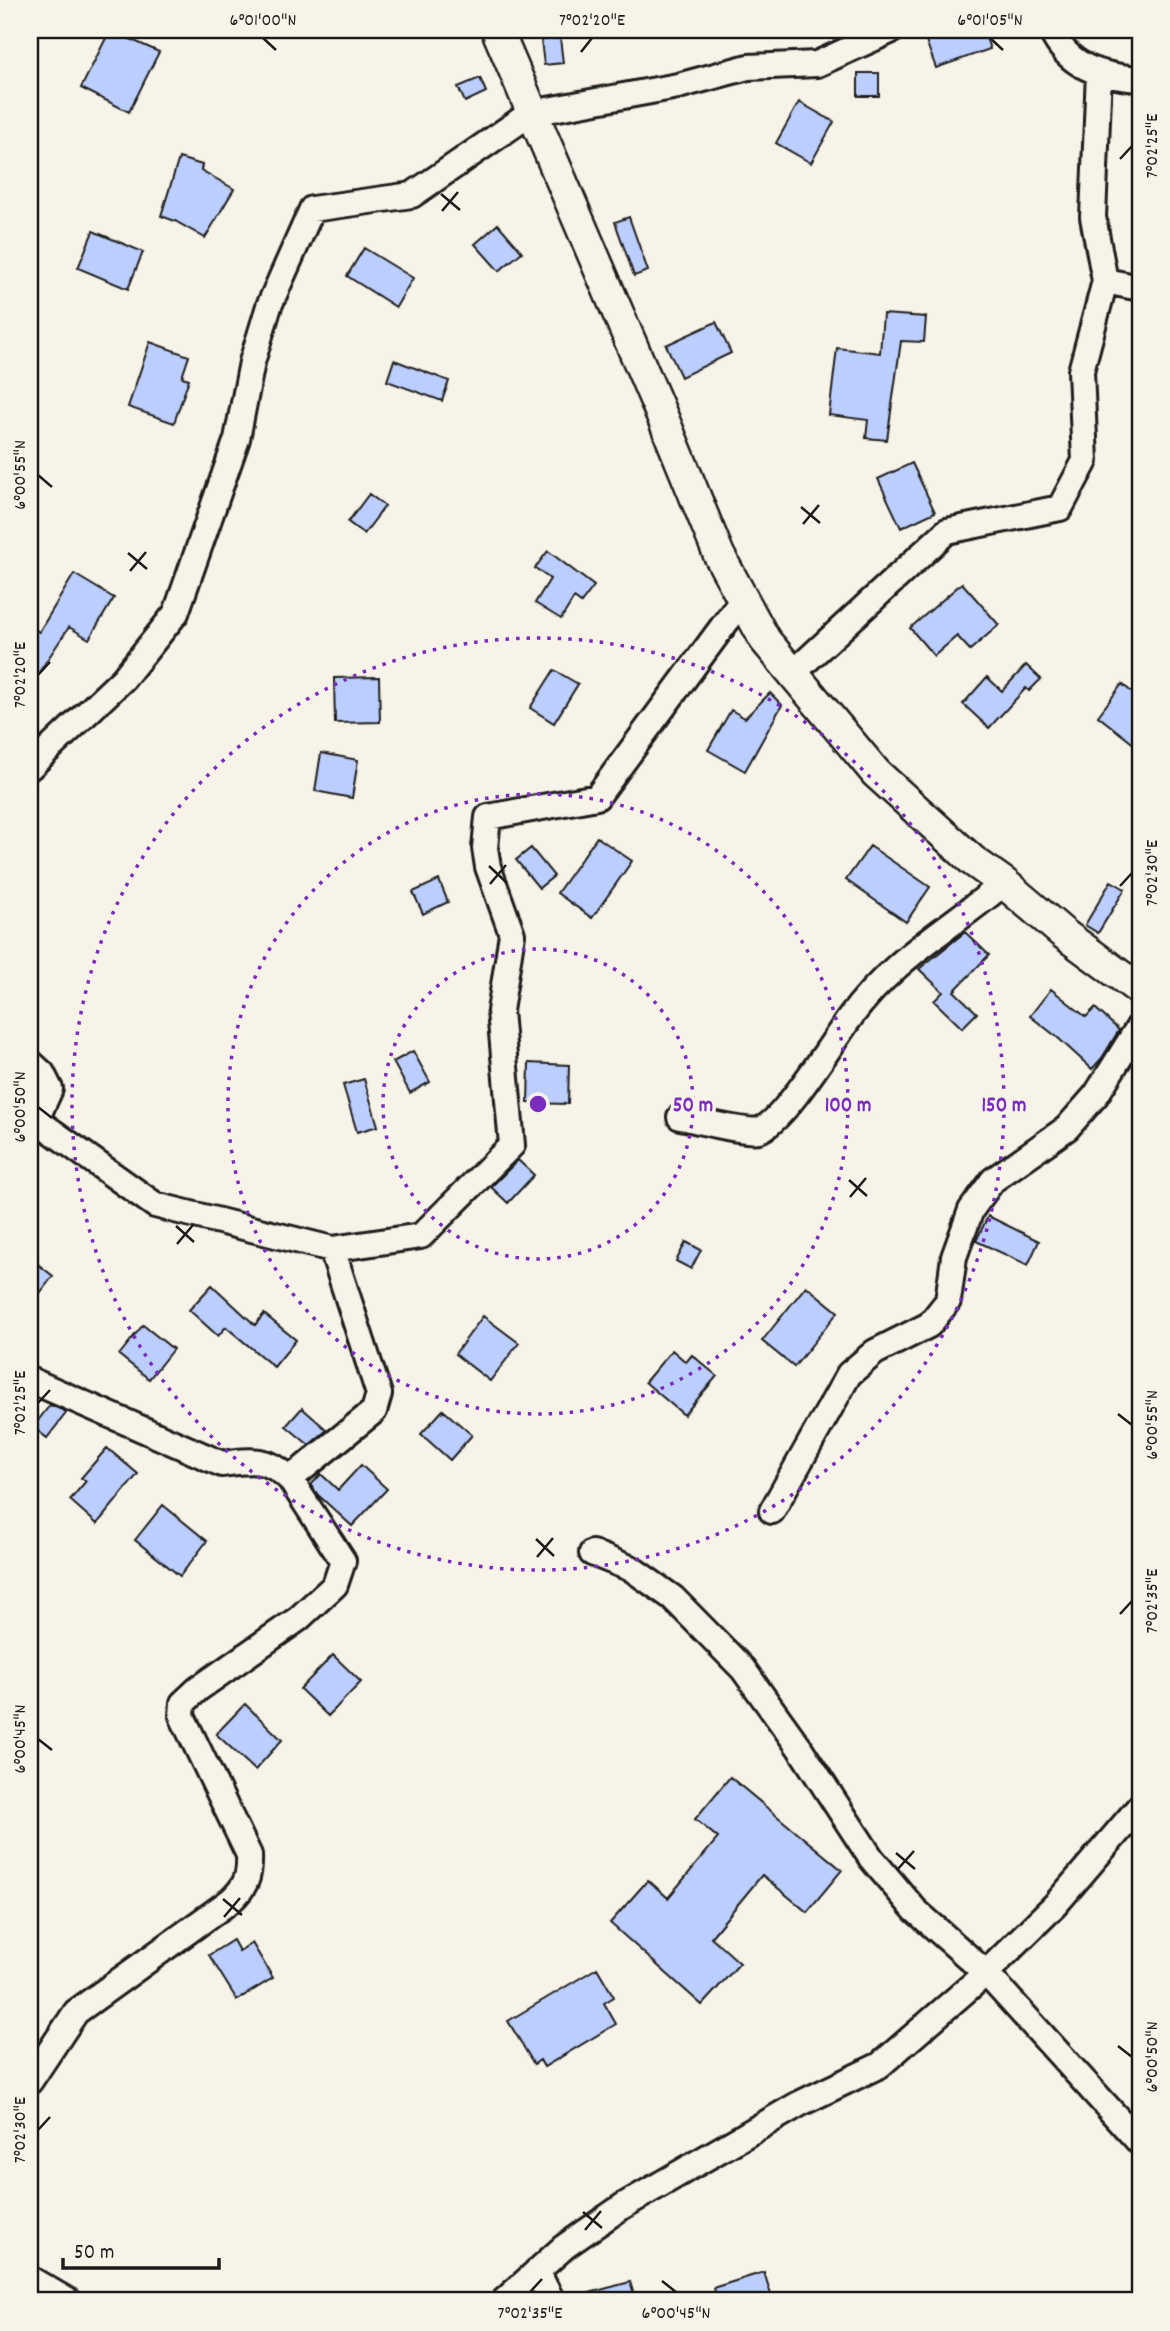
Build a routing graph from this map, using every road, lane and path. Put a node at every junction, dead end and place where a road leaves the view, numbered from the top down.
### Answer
1 (497, 30) edge
2 (892, 30) edge
3 (1051, 30) edge
4 (1099, 72) junction
5 (1140, 79) edge
6 (531, 113) junction
7 (1105, 281) junction
8 (1140, 288) edge
9 (743, 599) junction
10 (792, 674) junction
11 (30, 767) edge
12 (1004, 883) junction
13 (1140, 990) edge
14 (1140, 1025) edge
15 (30, 1062) edge
16 (680, 1117) dead end
17 (33, 1126) edge
18 (332, 1248) junction
19 (30, 1380) edge
20 (290, 1479) junction
21 (772, 1511) dead end
22 (592, 1553) dead end
23 (1140, 1806) edge
24 (986, 1973) junction
25 (30, 2081) edge
26 (1140, 2143) edge
27 (537, 2271) junction
28 (30, 2279) edge
29 (68, 2301) edge
30 (504, 2301) edge
31 (552, 2301) edge

1 - 6 street
2 - 6 street
3 - 4 street
4 - 5 street
4 - 7 street
6 - 9 street
6 - 11 street
7 - 8 street
7 - 10 street
9 - 10 street
9 - 18 street
10 - 12 street
12 - 13 street
12 - 16 street
14 - 21 street
15 - 17 street
17 - 18 street
18 - 20 street
19 - 20 street
20 - 25 street
22 - 24 street
23 - 24 street
24 - 26 street
24 - 27 street
27 - 30 street
27 - 31 street
28 - 29 street

